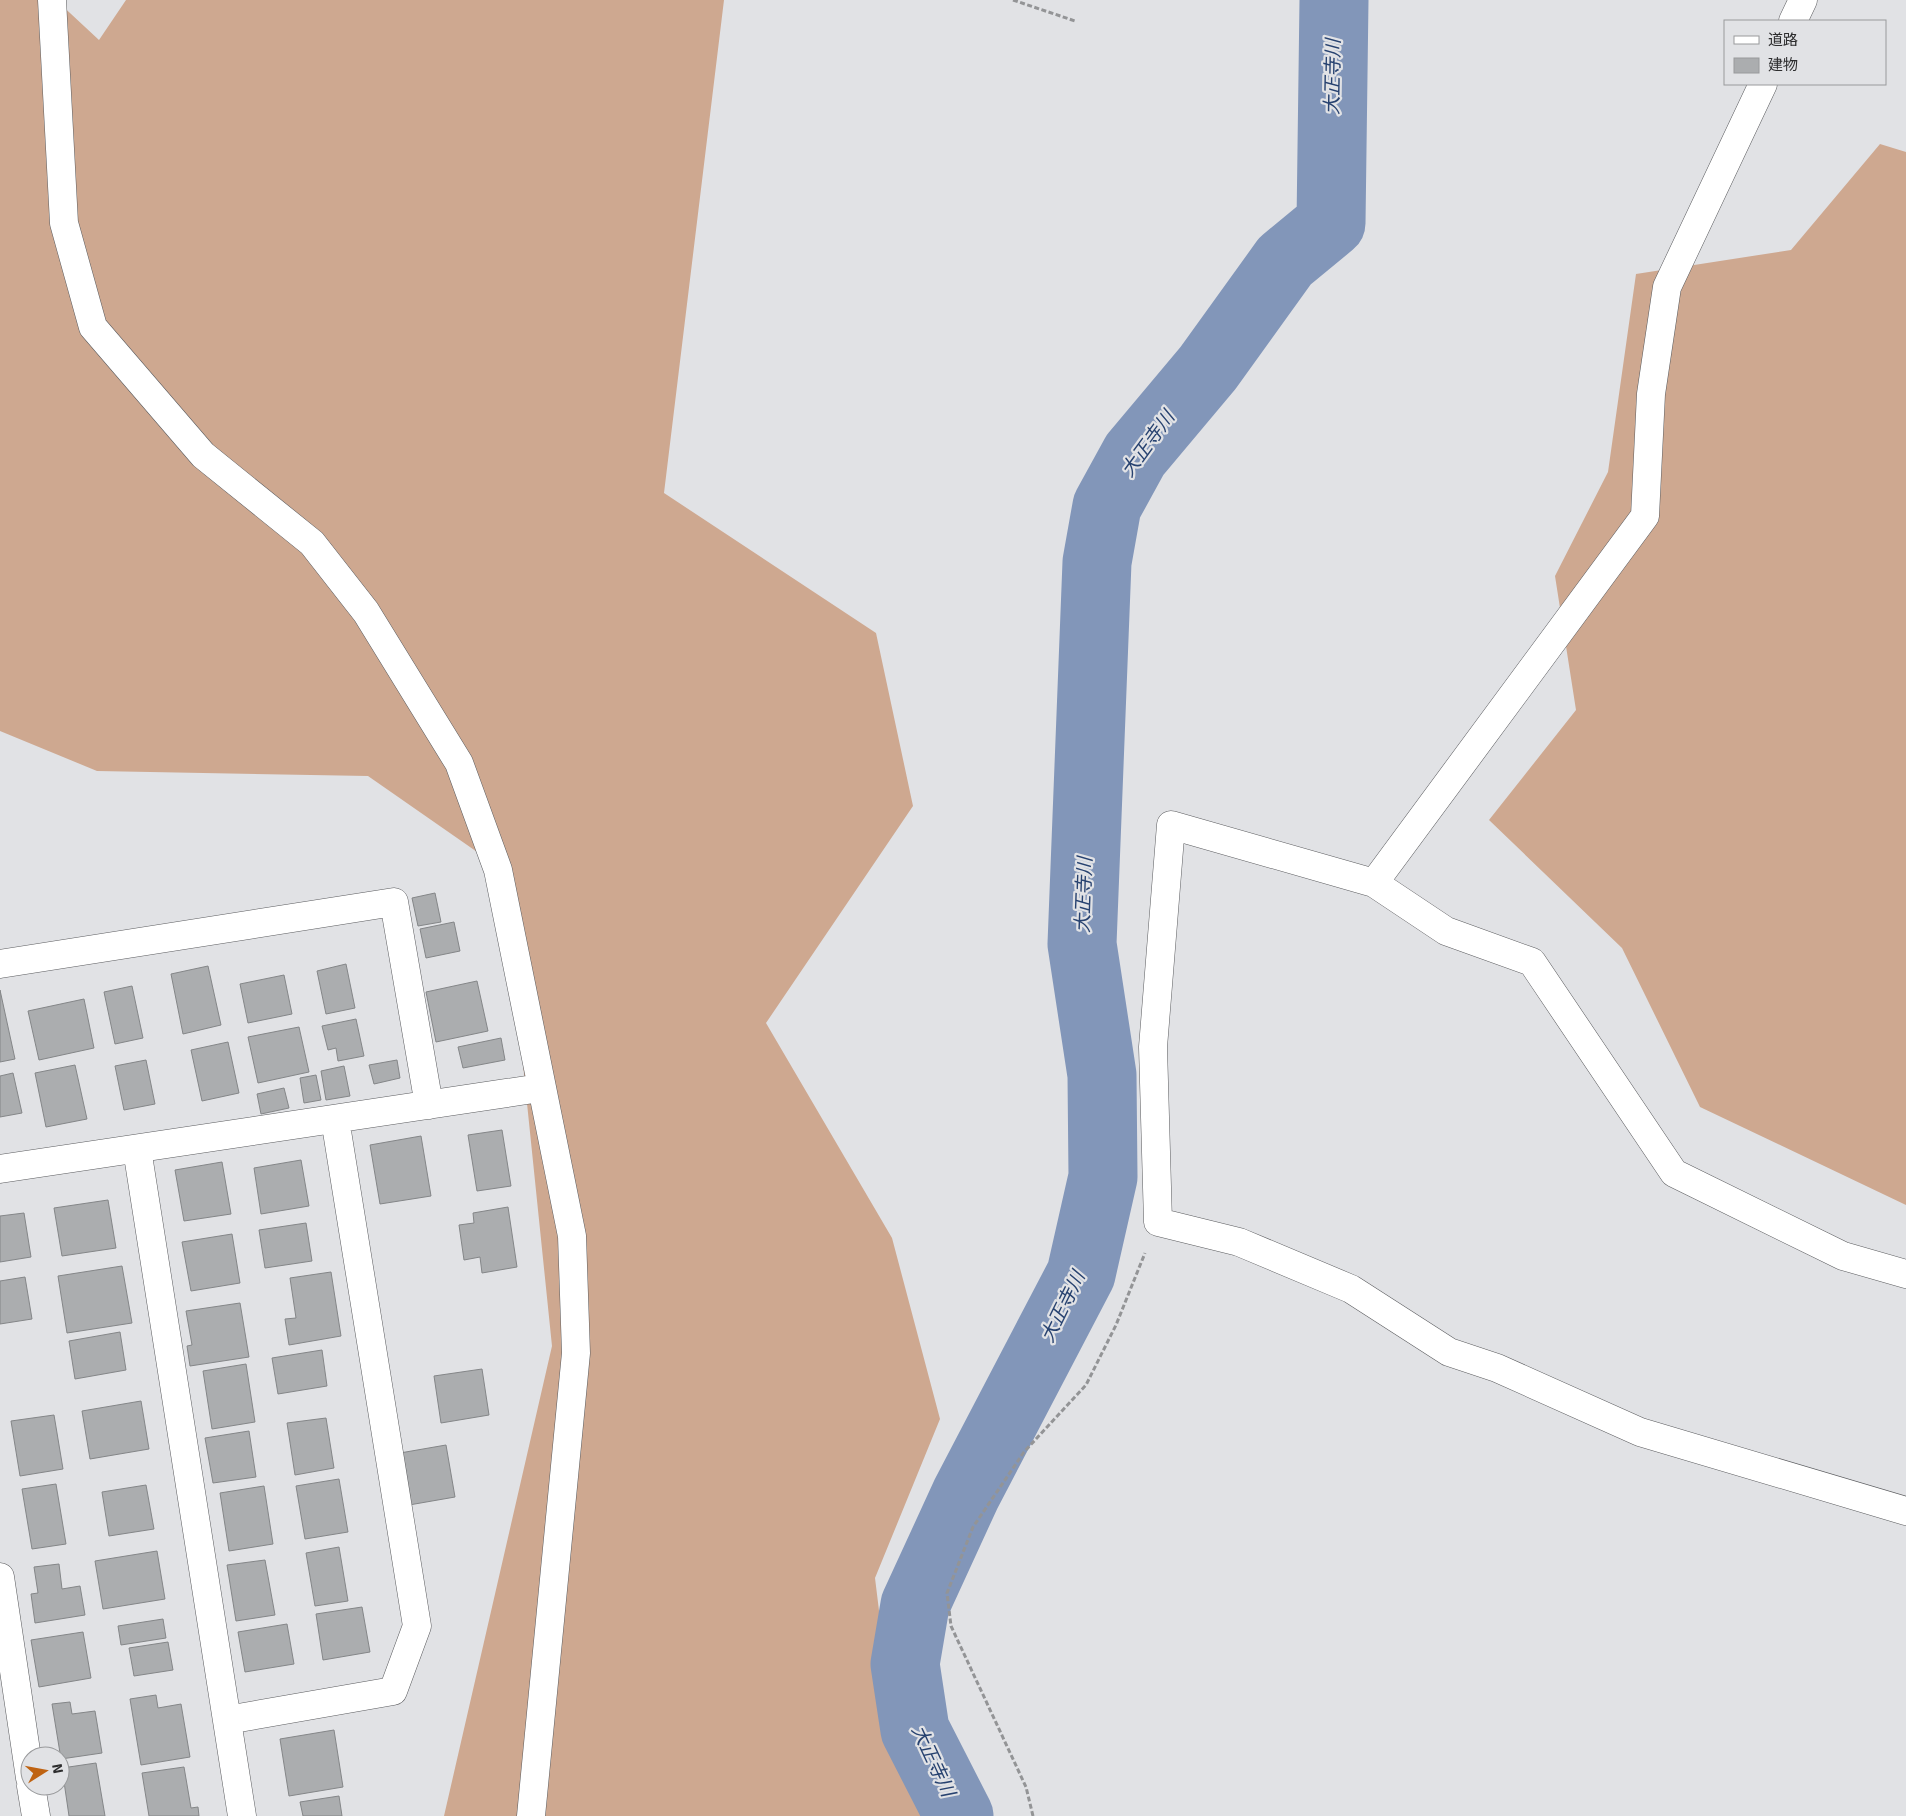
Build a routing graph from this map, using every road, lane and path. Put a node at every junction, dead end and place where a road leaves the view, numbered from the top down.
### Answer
1 (52, 0) edge
2 (1013, 0) edge
3 (1803, 0) edge
4 (1793, 20) edge
5 (1074, 21) dead end
6 (1763, 85) edge
7 (1374, 883) junction
8 (0, 964) edge
9 (540, 1088) junction
10 (429, 1105) junction
11 (335, 1119) junction
12 (137, 1149) junction
13 (0, 1170) edge
14 (1158, 1222) junction
15 (1906, 1274) edge
16 (1906, 1511) edge
17 (0, 1577) edge
18 (227, 1720) junction
19 (25, 1746) edge
20 (33, 1796) edge
21 (36, 1816) edge
22 (242, 1816) edge
23 (530, 1816) edge
24 (1033, 1816) edge

1 - 9 street
2 - 5 path
3 - 4 street
6 - 7 street
7 - 14 street
7 - 15 street
8 - 10 street
9 - 10 street
9 - 23 street
10 - 11 street
11 - 12 street
11 - 18 street
12 - 13 street
12 - 18 street
14 - 16 street
14 - 24 path
17 - 19 street
18 - 22 street
20 - 21 street

